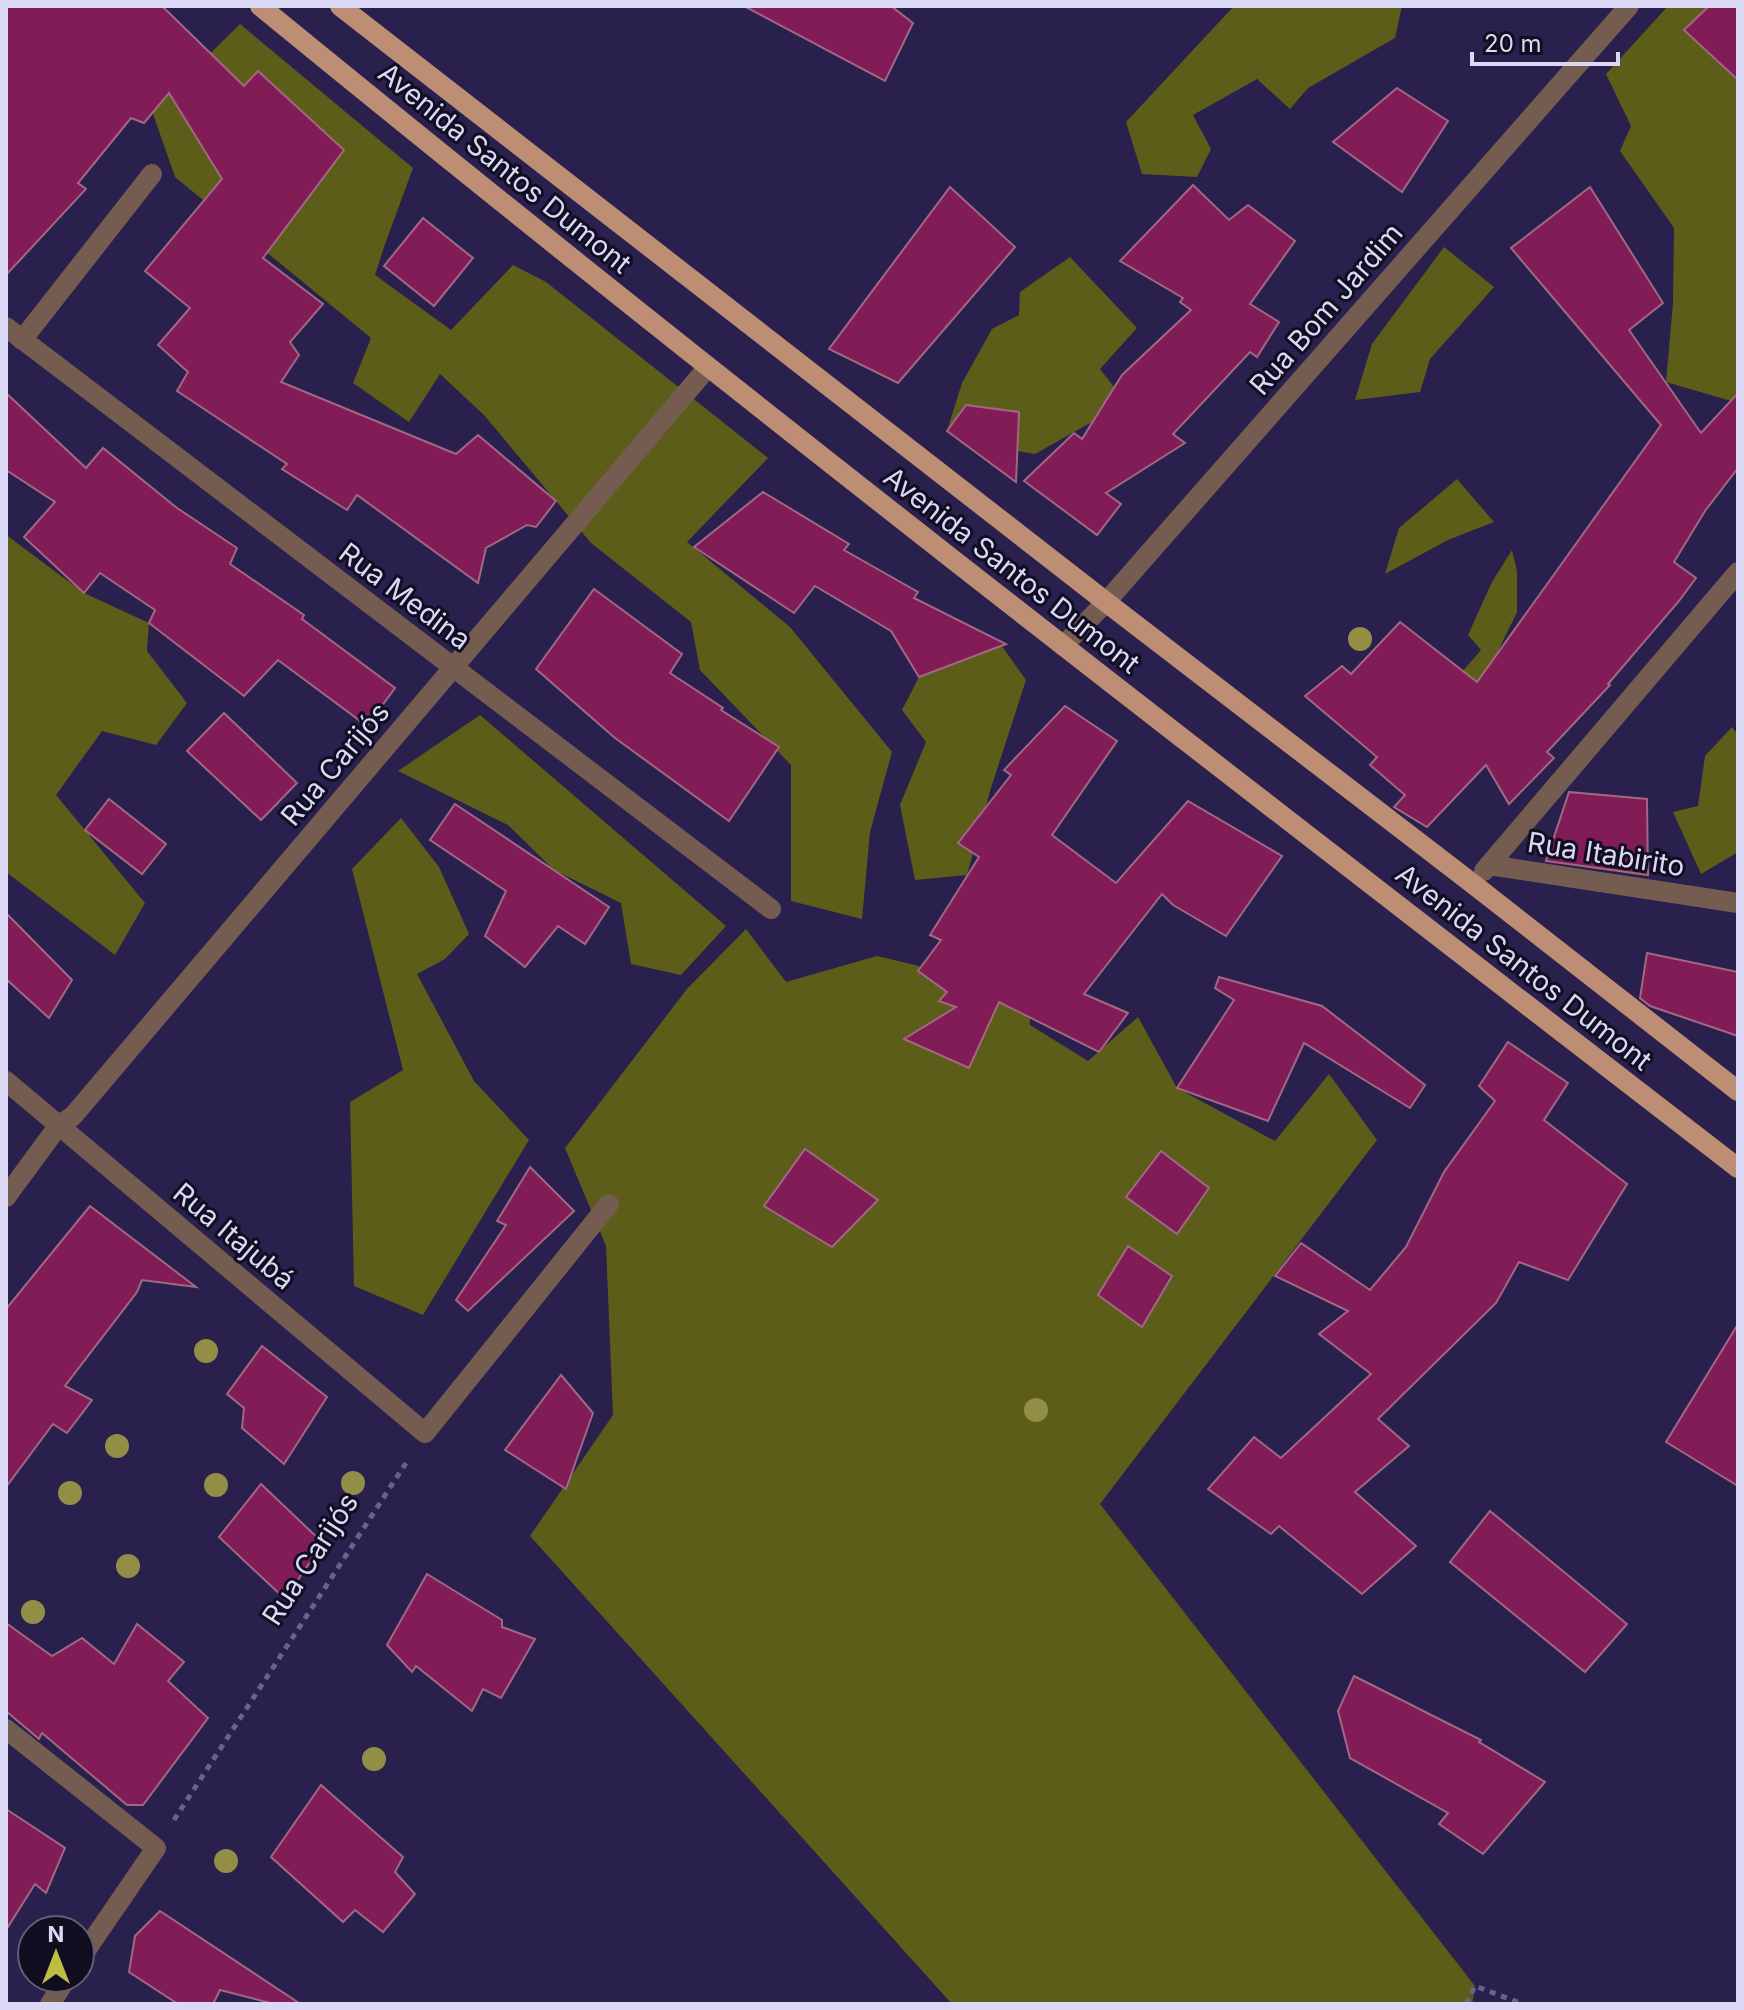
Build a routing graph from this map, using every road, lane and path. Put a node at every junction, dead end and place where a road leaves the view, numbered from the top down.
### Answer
1 (260, 6) edge
2 (340, 6) edge
3 (1629, 6) edge
4 (152, 174) dead end
5 (14, 333) edge
6 (708, 367) junction
7 (1738, 572) edge
8 (1106, 602) junction
9 (1063, 646) junction
10 (454, 668) junction
11 (1489, 865) junction
12 (1473, 884) junction
13 (1738, 903) edge
14 (771, 909) dead end
15 (6, 1081) edge
16 (1738, 1091) edge
17 (59, 1125) junction
18 (1738, 1168) edge
19 (6, 1197) edge
20 (609, 1204) dead end
21 (425, 1433) junction
22 (6, 1729) edge
23 (156, 1848) junction
24 (96, 1936) edge
25 (1466, 2004) edge
26 (1523, 2004) edge

1 - 6 main road, Avenida Santos Dumont
2 - 8 main road, Avenida Santos Dumont
3 - 8 street, Rua Bom Jardim
4 - 5 street
5 - 10 street, Rua Medina
6 - 9 main road, Avenida Santos Dumont
6 - 10 street, Rua Carijós
7 - 11 street
8 - 9 street, Rua Bom Jardim
8 - 12 main road, Avenida Santos Dumont
9 - 18 main road, Avenida Santos Dumont
10 - 14 street, Rua Medina
10 - 17 street, Rua Carijós
11 - 12 street, Rua Itabirito
11 - 13 street, Rua Itabirito
12 - 16 main road, Avenida Santos Dumont
15 - 17 street, Rua Itajubá
17 - 19 street, Rua Carijós
17 - 21 street, Rua Itajubá
20 - 21 street
21 - 23 path, Rua Carijós
22 - 23 street
23 - 24 street
25 - 26 path

